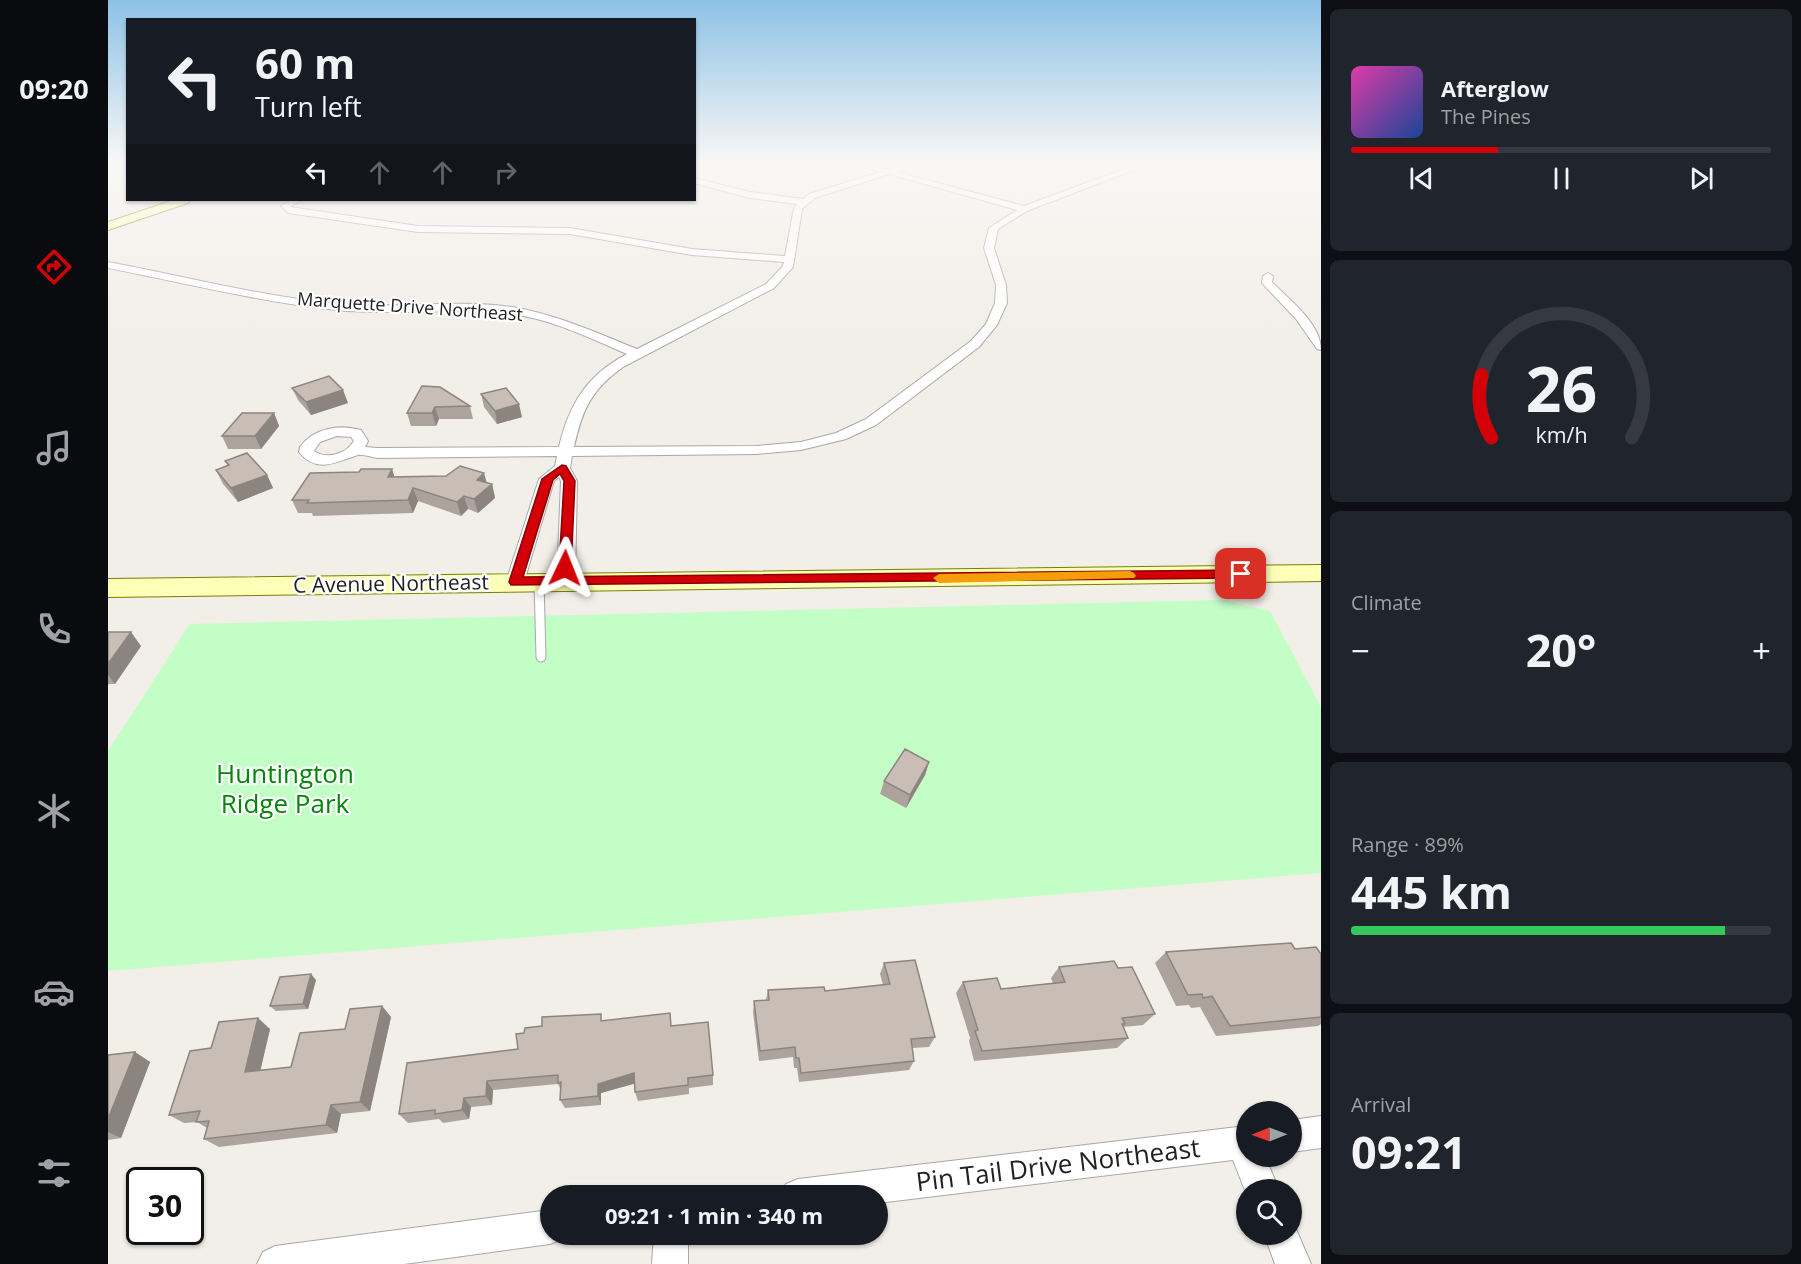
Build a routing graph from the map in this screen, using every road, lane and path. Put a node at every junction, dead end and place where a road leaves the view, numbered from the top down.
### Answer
1 (123, 221) edge
2 (358, 221) edge
3 (795, 221) edge
4 (1003, 221) edge
5 (108, 226) edge
6 (790, 260) junction
7 (108, 265) edge
8 (1268, 276) dead end
9 (1321, 346) edge
10 (637, 354) junction
11 (355, 450) dead end
12 (565, 451) junction
13 (562, 468) junction
14 (1321, 573) edge
15 (527, 581) junction
16 (566, 581) junction
17 (108, 588) edge
18 (541, 657) dead end
19 (1321, 1132) edge
20 (1302, 1135) edge
21 (1236, 1150) edge
22 (888, 1187) edge
23 (540, 1228) edge
24 (671, 1245) edge
25 (1285, 1245) edge
26 (274, 1264) edge
27 (670, 1264) edge
28 (1293, 1264) edge

1 - 5 street
2 - 6 street
3 - 6 street
4 - 12 street
6 - 10 street
7 - 10 street, Marquette Drive Northeast
8 - 9 street
10 - 12 street
11 - 12 street
12 - 13 street
13 - 15 street
13 - 16 street
14 - 16 street, C Avenue Northeast
15 - 16 street, C Avenue Northeast
15 - 17 street, C Avenue Northeast
15 - 18 lane
19 - 20 street
21 - 22 street, Pin Tail Drive Northeast
23 - 26 street
24 - 27 street
25 - 28 street

